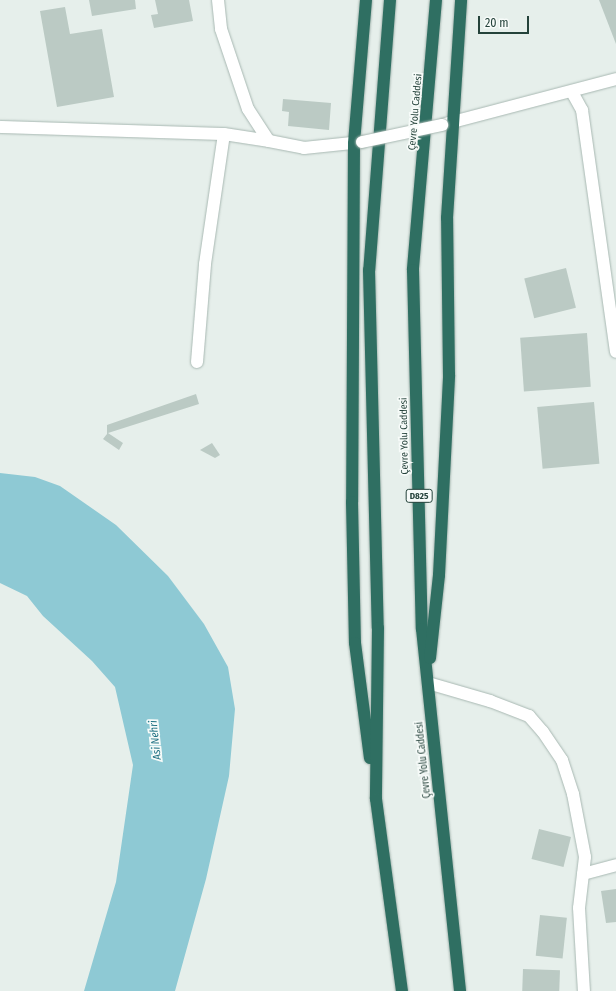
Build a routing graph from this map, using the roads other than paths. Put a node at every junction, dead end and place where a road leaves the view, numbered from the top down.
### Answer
1 (218, 0) edge
2 (366, 0) edge
3 (390, 0) edge
4 (436, 0) edge
5 (461, 0) edge
6 (616, 79) edge
7 (572, 92) junction
8 (448, 123) junction
9 (0, 127) edge
10 (224, 134) junction
11 (269, 141) junction
12 (358, 143) junction
13 (616, 352) edge
14 (197, 362) dead end
15 (428, 683) junction
16 (376, 799) junction
17 (616, 865) edge
18 (582, 874) junction
19 (402, 991) edge
20 (460, 991) edge
21 (584, 991) edge

1 - 11 street
2 - 12 highway
3 - 16 highway
4 - 15 highway, Çevre Yolu Caddesi / D825
5 - 8 highway
6 - 7 street
7 - 8 street
7 - 13 street
8 - 12 street, bridge
8 - 15 highway
9 - 10 street
10 - 11 street
10 - 14 street
11 - 12 street
12 - 16 highway
15 - 18 street
15 - 20 highway, Çevre Yolu Caddesi / D825
16 - 19 highway
17 - 18 street
18 - 21 street

